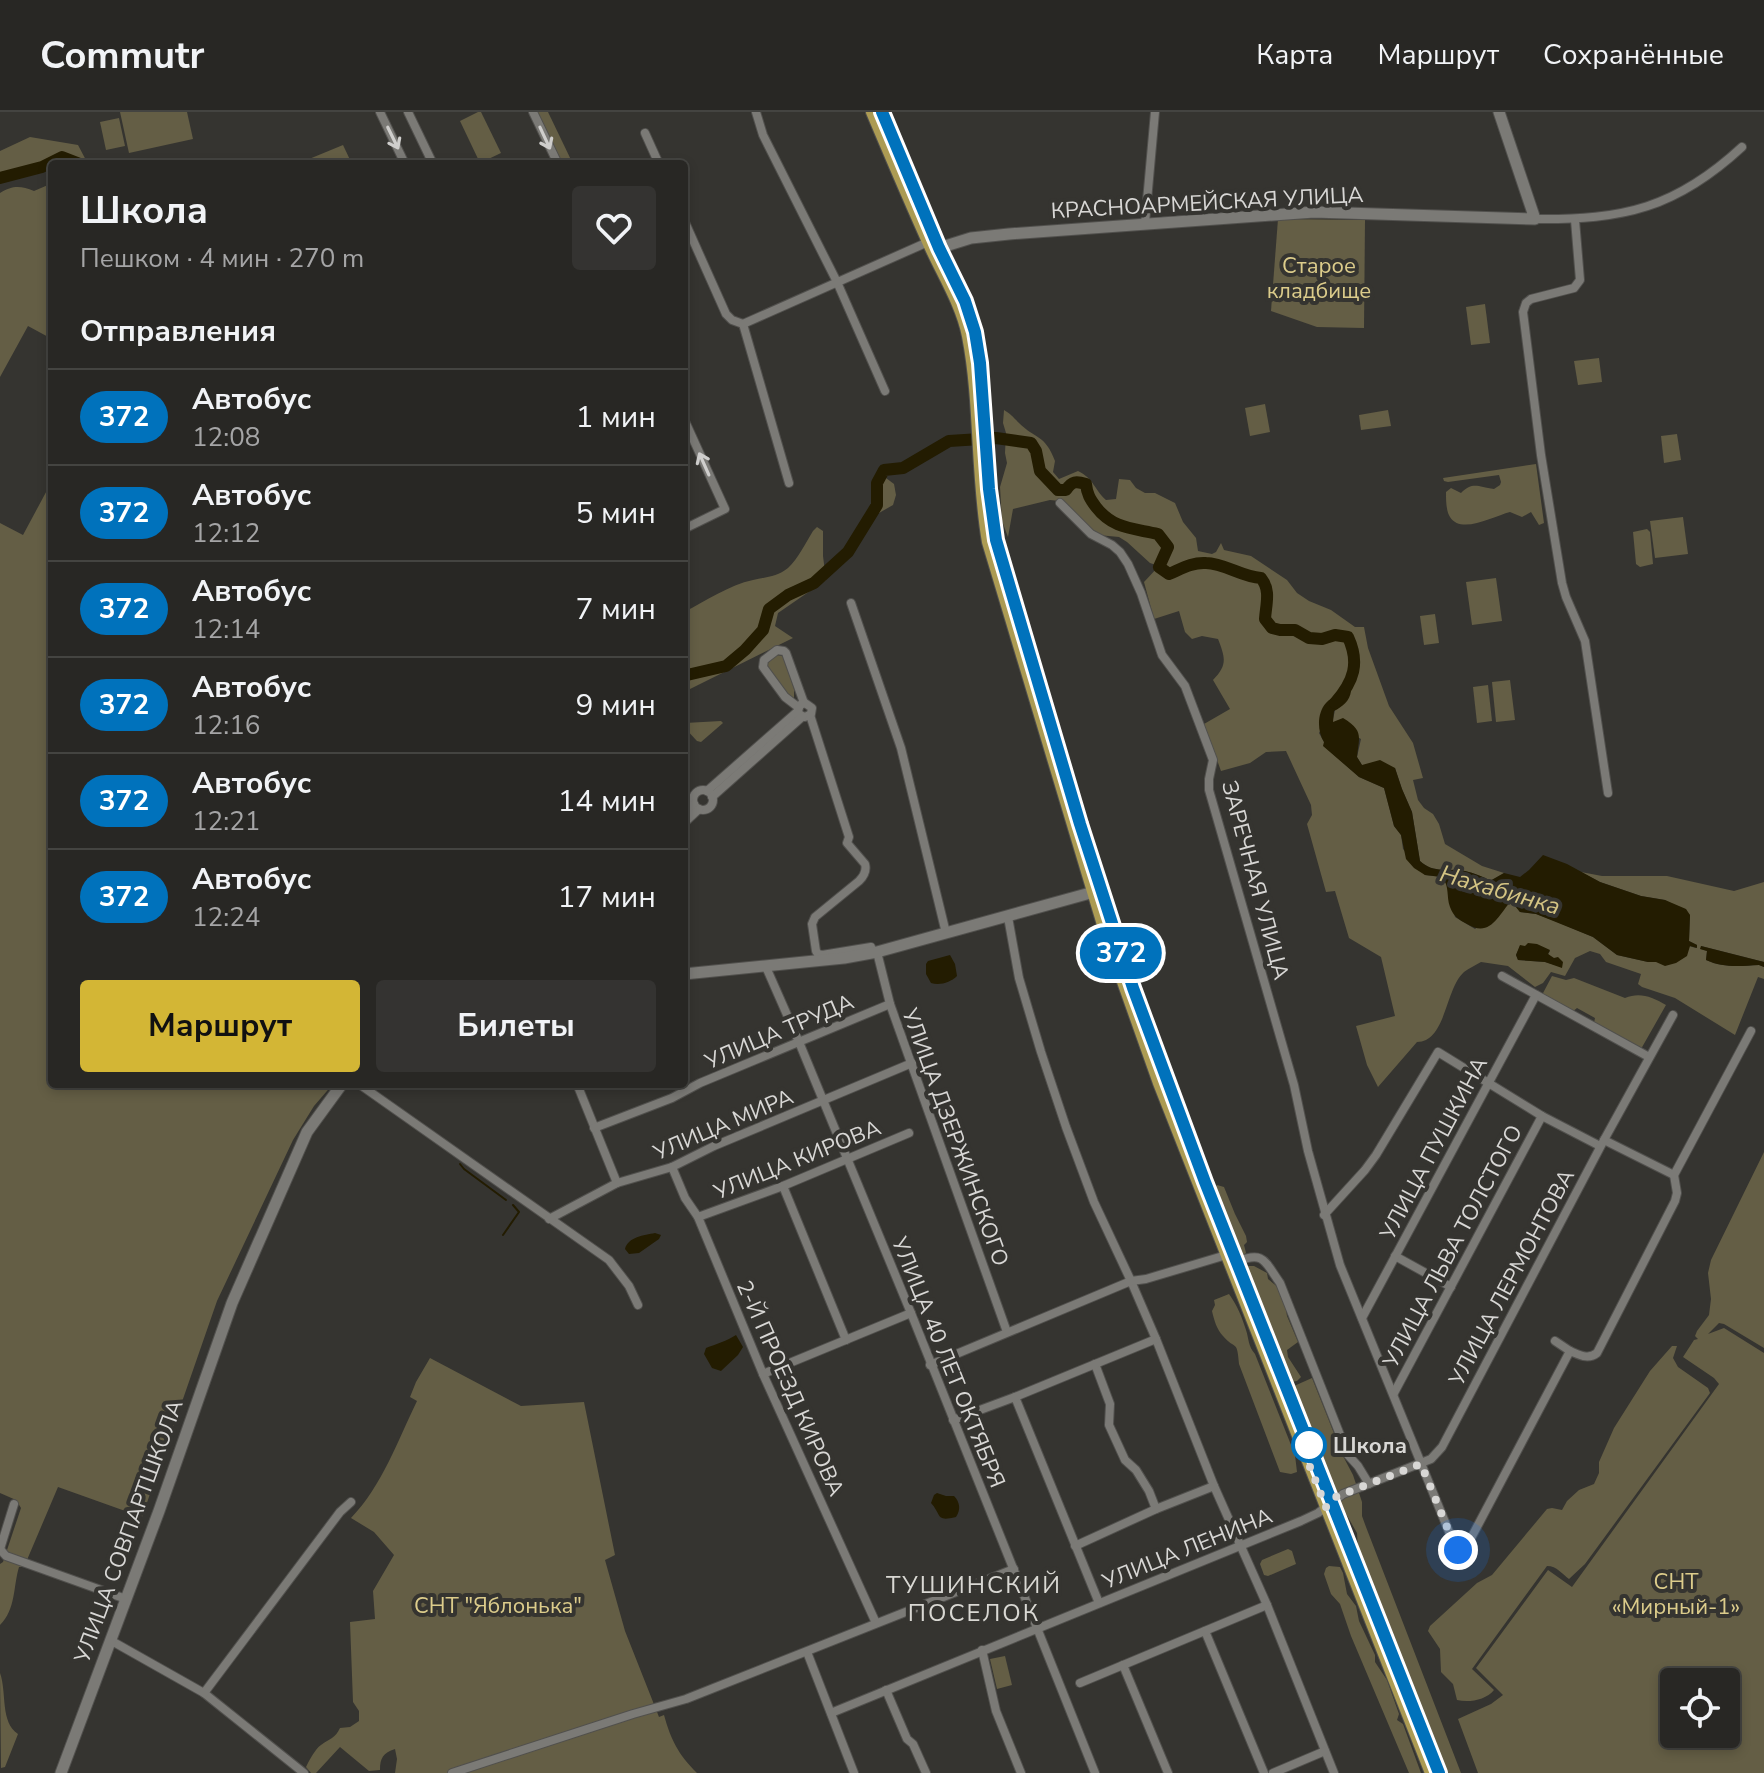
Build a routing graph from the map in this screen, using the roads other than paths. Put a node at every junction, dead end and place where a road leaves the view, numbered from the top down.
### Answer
1 (380, 112) edge
2 (408, 112) edge
3 (533, 112) edge
4 (756, 112) edge
5 (872, 112) edge
6 (882, 112) edge
7 (1155, 112) edge
8 (1499, 112) edge
9 (645, 133) dead end
10 (1742, 147) dead end
11 (403, 160) edge
12 (431, 160) edge
13 (556, 160) edge
14 (657, 160) edge
15 (1535, 219) junction
16 (1575, 220) junction
17 (1145, 223) junction
18 (688, 229) edge
19 (934, 245) junction
20 (837, 282) junction
21 (743, 324) junction
22 (885, 391) dead end
23 (981, 422) junction
24 (688, 428) edge
25 (789, 483) dead end
26 (1060, 503) dead end
27 (688, 527) edge
28 (851, 603) dead end
29 (802, 711) junction
30 (1608, 793) dead end
31 (710, 794) junction
32 (696, 806) junction
33 (688, 811) edge
34 (688, 817) edge
35 (1097, 891) junction
36 (1008, 917) junction
37 (946, 933) junction
38 (874, 953) junction
39 (766, 967) junction
40 (688, 974) edge
41 (1502, 976) dead end
42 (1536, 995) junction
43 (890, 1004) junction
44 (1673, 1015) dead end
45 (1751, 1031) dead end
46 (799, 1042) junction
47 (1649, 1057) junction
48 (912, 1063) junction
49 (1488, 1083) junction
50 (339, 1088) edge
51 (365, 1088) edge
52 (579, 1088) edge
53 (822, 1101) junction
54 (1542, 1116) junction
55 (594, 1128) junction
56 (909, 1133) dead end
57 (1602, 1143) junction
58 (847, 1159) junction
59 (672, 1167) junction
60 (1674, 1175) junction
61 (617, 1183) junction
62 (783, 1186) junction
63 (1324, 1215) junction
64 (698, 1217) junction
65 (549, 1219) junction
66 (1395, 1256) junction
67 (1232, 1257) junction
68 (1131, 1281) junction
69 (1451, 1287) junction
70 (638, 1305) dead end
71 (911, 1313) junction
72 (1362, 1318) junction
73 (1007, 1332) junction
74 (1156, 1339) junction
75 (846, 1340) junction
76 (1555, 1341) dead end
77 (1570, 1351) junction
78 (1095, 1364) junction
79 (930, 1365) junction
80 (763, 1374) junction
81 (1394, 1393) junction
82 (1015, 1397) junction
83 (953, 1420) junction
84 (1421, 1464) junction
85 (1369, 1484) junction
86 (1214, 1486) junction
87 (351, 1502) dead end
88 (14, 1504) dead end
89 (1329, 1504) junction
90 (1156, 1509) junction
91 (1075, 1546) junction
92 (1241, 1547) junction
93 (0, 1549) edge
94 (1014, 1569) junction
95 (126, 1599) junction
96 (1099, 1603) junction
97 (1267, 1605) junction
98 (876, 1623) junction
99 (1038, 1628) junction
100 (1205, 1631) junction
101 (110, 1640) junction
102 (982, 1650) junction
103 (807, 1652) junction
104 (1123, 1665) junction
105 (1080, 1683) dead end
106 (886, 1690) junction
107 (204, 1693) junction
108 (831, 1713) junction
109 (1325, 1751) junction
110 (61, 1773) edge
111 (304, 1773) edge
112 (452, 1773) edge
113 (854, 1773) edge
114 (926, 1773) edge
115 (1021, 1773) edge
116 (1095, 1773) edge
117 (1168, 1773) edge
118 (1264, 1773) edge
119 (1273, 1773) edge
120 (1334, 1773) edge
121 (1431, 1773) edge
122 (1439, 1773) edge

1 -> 11 street
2 - 12 street
3 -> 13 street
4 - 20 street
5 - 19 main road
6 - 19 main road
7 - 17 street
8 - 15 street
9 - 14 street
10 - 16 street, КРАСНОАРМЕЙСКАЯ УЛИЦА
15 - 16 street, КРАСНОАРМЕЙСКАЯ УЛИЦА
15 - 17 street, КРАСНОАРМЕЙСКАЯ УЛИЦА
16 - 30 street
17 - 19 street, КРАСНОАРМЕЙСКАЯ УЛИЦА
18 - 21 street
19 - 20 street
19 - 23 main road
19 - 23 main road
20 - 21 street
20 - 22 street
21 - 25 street
23 - 35 main road
27 -> 24 street
26 - 63 street, ЗАРЕЧНАЯ УЛИЦА
28 - 37 street
29 - 29 street
29 - 31 street
29 - 38 street
31 - 32 street
31 - 32 street
32 - 33 street
32 - 34 street
35 - 36 street
35 - 67 main road
36 - 37 street
36 - 68 street
37 - 38 street
38 - 39 street
38 - 43 street, УЛИЦА ДЗЕРЖИНСКОГО
39 - 40 street
39 - 46 street, УЛИЦА 40 ЛЕТ ОКТЯБРЯ
41 - 42 street
42 - 47 street
42 - 49 street, УЛИЦА ПУШКИНА
43 - 46 street, УЛИЦА ТРУДА
43 - 48 street, УЛИЦА ДЗЕРЖИНСКОГО
44 - 47 street, УЛИЦА ЛЕРМОНТОВА
45 - 60 street
46 - 53 street, УЛИЦА 40 ЛЕТ ОКТЯБРЯ
46 - 55 street, УЛИЦА ТРУДА
47 - 57 street, УЛИЦА ЛЕРМОНТОВА
48 - 53 street, УЛИЦА МИРА
48 - 73 street, УЛИЦА ДЗЕРЖИНСКОГО
49 - 54 street
49 - 63 street
49 - 66 street, УЛИЦА ПУШКИНА
50 - 95 street, УЛИЦА СОВПАРТШКОЛА
51 - 65 street
52 - 55 street
53 - 58 street, УЛИЦА 40 ЛЕТ ОКТЯБРЯ
53 - 59 street, УЛИЦА МИРА
54 - 57 street
54 - 69 street, УЛИЦА ЛЬВА ТОЛСТОГО
55 - 61 street
56 - 58 street, УЛИЦА КИРОВА
57 - 60 street
57 - 84 street, УЛИЦА ЛЕРМОНТОВА
58 - 62 street, УЛИЦА КИРОВА
58 - 71 street, УЛИЦА 40 ЛЕТ ОКТЯБРЯ
59 - 61 street, УЛИЦА МИРА
59 - 64 street, 2-Й ПРОЕЗД КИРОВА
60 - 77 street
61 - 65 street, УЛИЦА МИРА
62 - 64 street, УЛИЦА КИРОВА
62 - 75 street
63 - 72 street, ЗАРЕЧНАЯ УЛИЦА
64 - 80 street, 2-Й ПРОЕЗД КИРОВА
65 - 70 street
66 - 69 street
66 - 72 street, УЛИЦА ПУШКИНА
67 - 68 street
67 - 85 street
67 - 89 main road
68 - 73 street
68 - 74 street
69 - 81 street, УЛИЦА ЛЬВА ТОЛСТОГО
71 - 75 street
71 - 79 street, УЛИЦА 40 ЛЕТ ОКТЯБРЯ
72 - 81 street, ЗАРЕЧНАЯ УЛИЦА
73 - 79 street
74 - 78 street
74 - 86 street
75 - 80 street
76 - 77 street
77 - 84 street, ЗАРЕЧНАЯ УЛИЦА
78 - 82 street
78 - 90 street
79 - 83 street, УЛИЦА 40 ЛЕТ ОКТЯБРЯ
80 - 98 street, 2-Й ПРОЕЗД КИРОВА
81 - 84 street, ЗАРЕЧНАЯ УЛИЦА
82 - 83 street
82 - 91 street
83 - 94 street, УЛИЦА 40 ЛЕТ ОКТЯБРЯ
84 - 85 street, УЛИЦА ЛЕРМОНТОВА
85 - 89 street, УЛИЦА ЛЕРМОНТОВА
86 - 90 street
86 - 92 street
87 - 107 street
88 - 93 street
89 - 92 street, УЛИЦА ЛЕНИНА
89 - 121 main road
89 - 122 main road
90 - 91 street
91 - 96 street
92 - 96 street, УЛИЦА ЛЕНИНА
92 - 97 street
93 - 95 street
94 - 98 street
94 - 99 street, УЛИЦА 40 ЛЕТ ОКТЯБРЯ
95 - 101 street, УЛИЦА СОВПАРТШКОЛА
96 - 99 street, УЛИЦА ЛЕНИНА
97 - 100 street
97 - 109 street
98 - 103 street
99 - 102 street, УЛИЦА ЛЕНИНА
99 - 116 street, УЛИЦА 40 ЛЕТ ОКТЯБРЯ
100 - 104 street
100 - 118 street
101 - 107 street
101 - 110 street, УЛИЦА СОВПАРТШКОЛА
102 - 106 street, УЛИЦА ЛЕНИНА
102 - 115 street
103 - 108 street
103 - 112 street
104 - 105 street
104 - 117 street
106 - 108 street, УЛИЦА ЛЕНИНА
106 - 114 street
107 - 111 street
108 - 113 street
109 - 119 street
109 - 120 street

